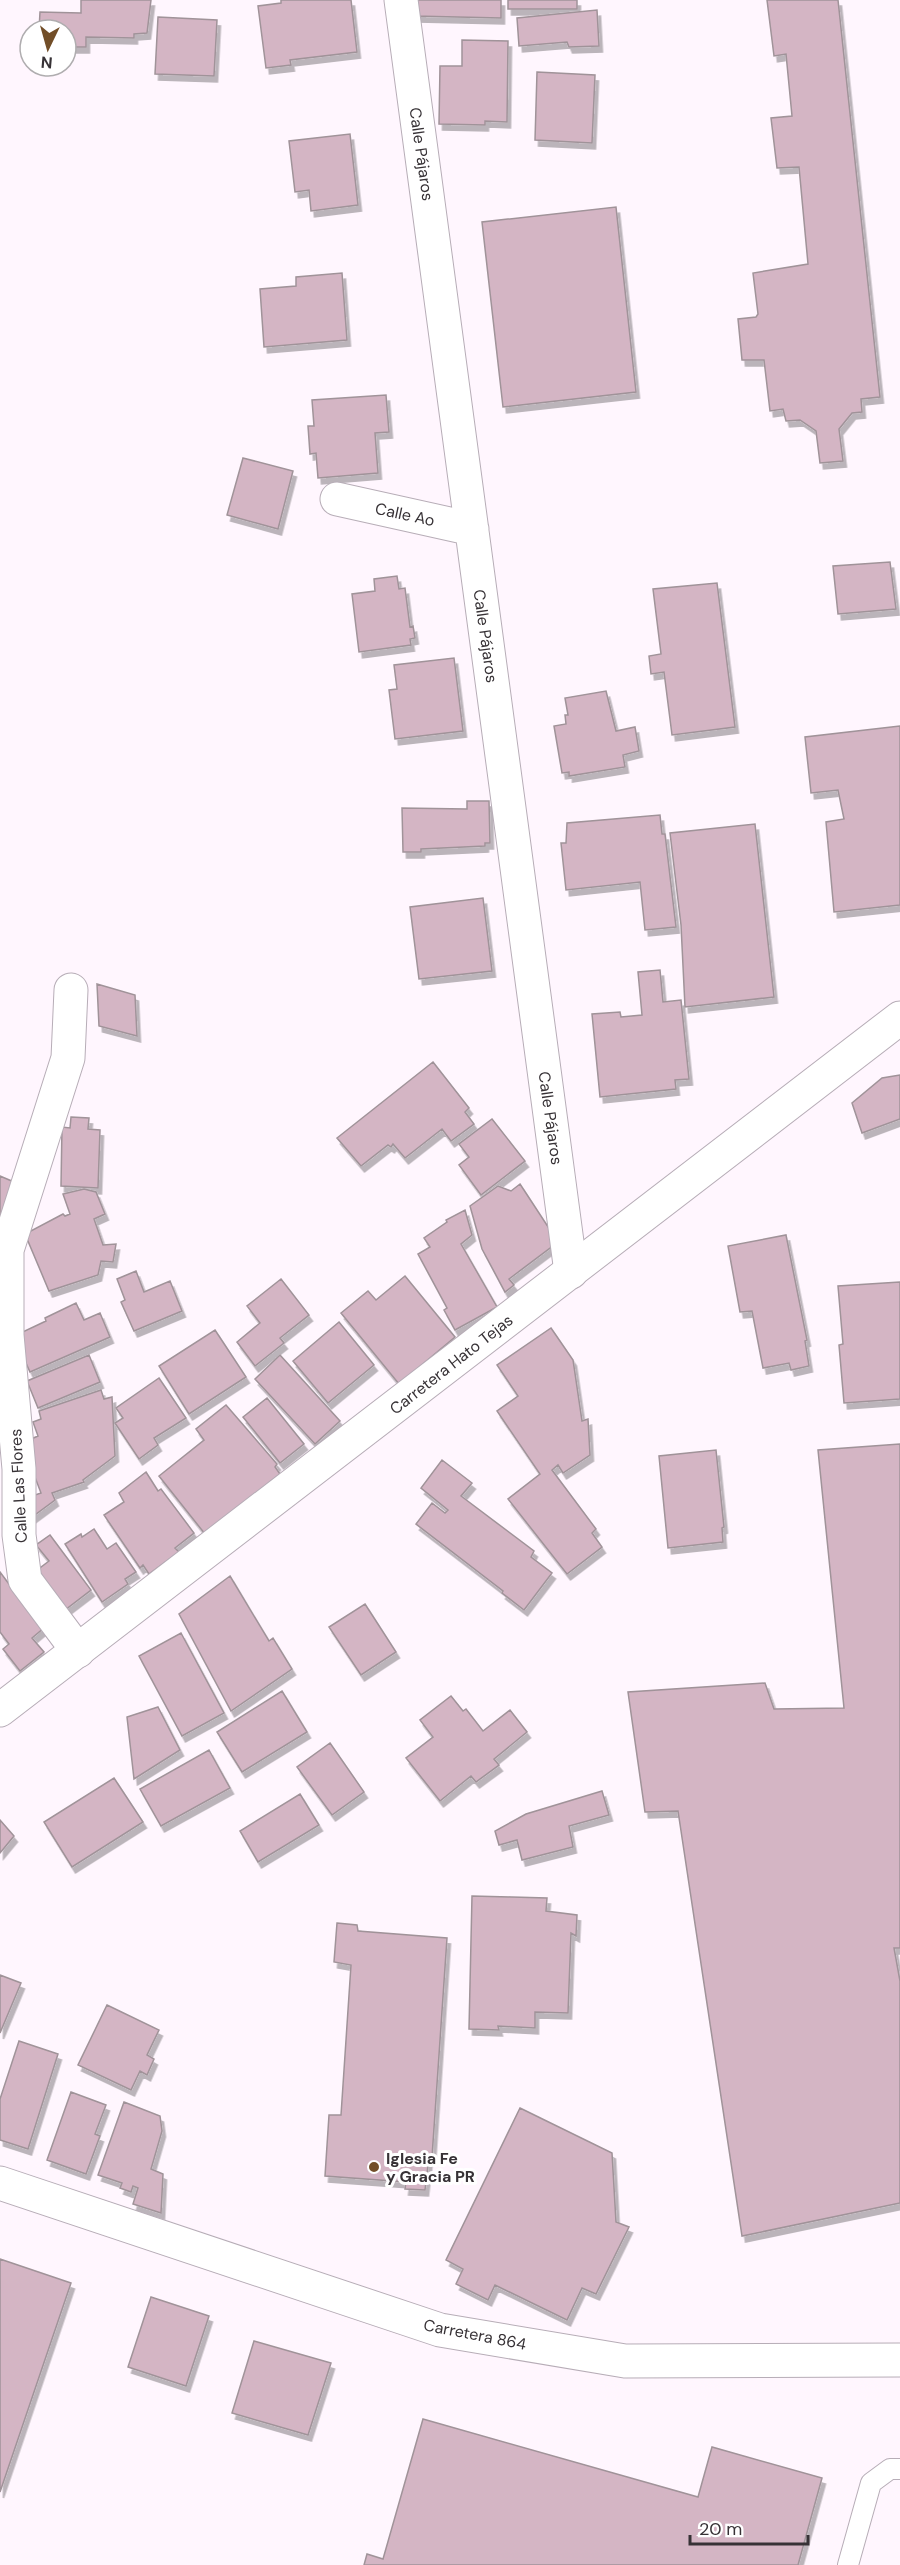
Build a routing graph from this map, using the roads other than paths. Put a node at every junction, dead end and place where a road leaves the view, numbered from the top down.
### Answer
1 (401, 0) edge
2 (338, 499) dead end
3 (472, 529) junction
4 (71, 990) dead end
5 (900, 1018) edge
6 (571, 1272) junction
7 (9, 1526) edge
8 (78, 1651) junction
9 (0, 1710) edge
10 (0, 2183) edge
11 (900, 2360) edge
12 (900, 2469) edge
13 (848, 2565) edge

1 - 3 street, Calle Pájaros
2 - 3 street, Calle Ao
3 - 6 street, Calle Pájaros
4 - 7 street, Calle Las Flores
5 - 6 street, Carretera Hato Tejas
6 - 8 street, Carretera Hato Tejas
7 - 8 street, Calle Las Flores
8 - 9 street, Carretera Hato Tejas
10 - 11 street, Carretera 864
12 - 13 lane

